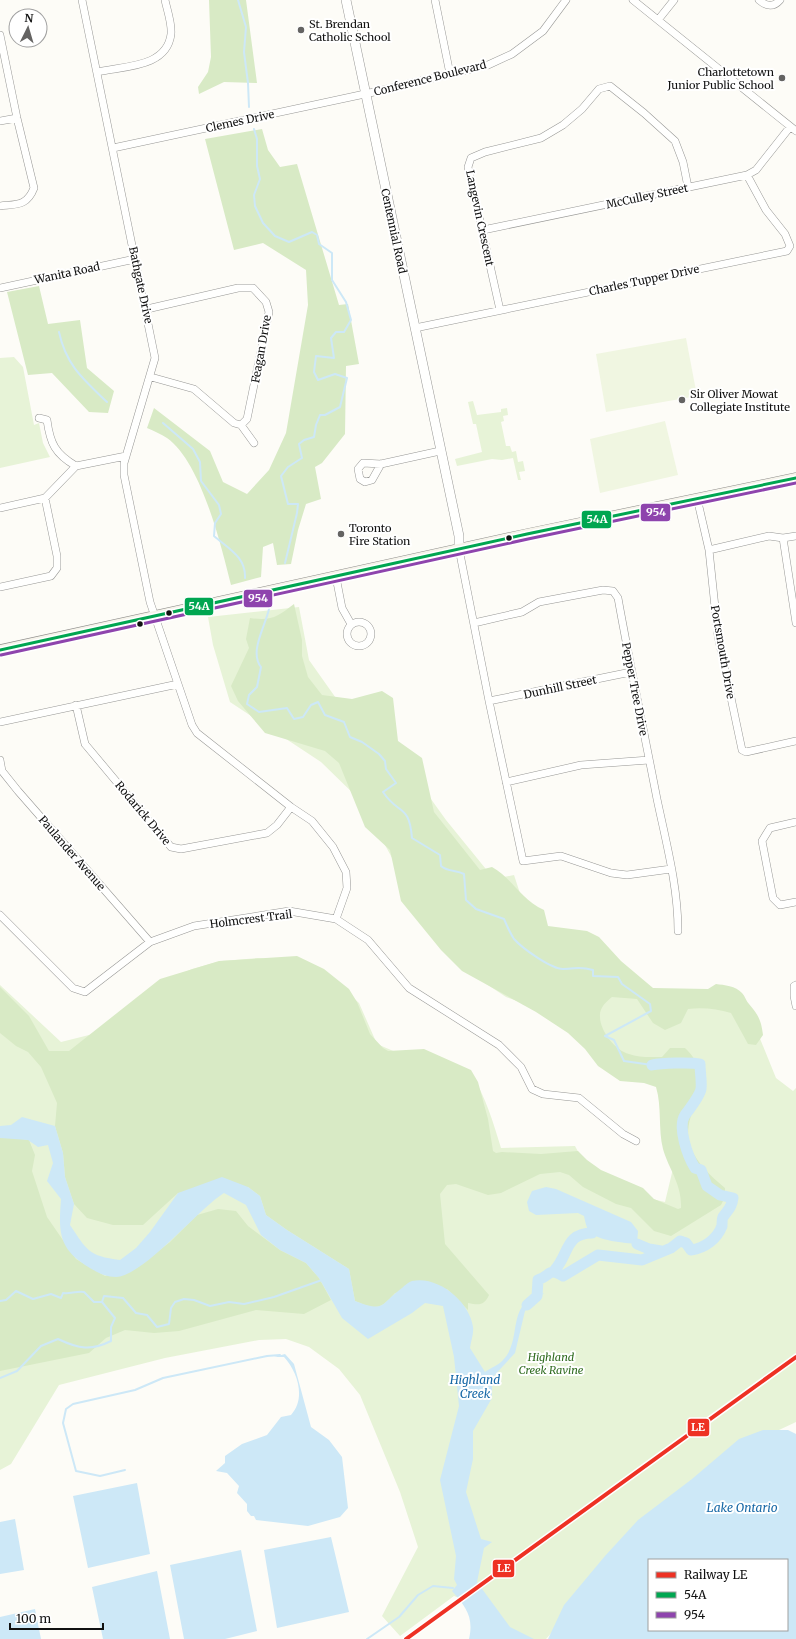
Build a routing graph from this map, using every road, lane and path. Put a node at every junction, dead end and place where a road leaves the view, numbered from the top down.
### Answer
1 (82, 0) edge
2 (165, 0) edge
3 (346, 0) edge
4 (435, 0) edge
5 (566, 0) edge
6 (633, 0) edge
7 (674, 0) edge
8 (759, 0) edge
9 (780, 0) edge
10 (658, 20) junction
11 (0, 35) edge
12 (97, 72) junction
13 (450, 74) junction
14 (366, 94) junction
15 (16, 118) junction
16 (0, 121) edge
17 (793, 129) edge
18 (113, 148) junction
19 (747, 175) junction
20 (688, 187) junction
21 (0, 206) edge
22 (483, 230) junction
23 (135, 259) junction
24 (0, 288) edge
25 (147, 309) junction
26 (500, 310) junction
27 (415, 328) junction
28 (151, 377) junction
29 (39, 418) dead end
30 (241, 425) junction
31 (254, 443) dead end
32 (440, 451) junction
33 (126, 456) junction
34 (381, 464) dead end
35 (76, 466) junction
36 (796, 478) edge
37 (45, 498) junction
38 (697, 498) junction
39 (0, 508) edge
40 (796, 536) edge
41 (783, 538) junction
42 (459, 549) junction
43 (708, 550) junction
44 (336, 577) junction
45 (0, 587) edge
46 (154, 615) junction
47 (474, 623) junction
48 (796, 623) edge
49 (351, 624) dead end
50 (0, 650) edge
51 (631, 672) junction
52 (178, 684) junction
53 (489, 701) junction
54 (76, 706) junction
55 (0, 722) edge
56 (796, 741) edge
57 (0, 760) edge
58 (649, 760) junction
59 (506, 782) junction
60 (291, 807) junction
61 (796, 822) edge
62 (672, 869) junction
63 (796, 902) edge
64 (0, 915) edge
65 (336, 919) junction
66 (678, 931) dead end
67 (150, 942) junction
68 (796, 985) edge
69 (796, 1006) edge
70 (636, 1141) dead end

1 - 12 street, Bathgate Drive
2 - 12 street
3 - 14 street, Centennial Road
4 - 13 street
5 - 13 street, Conference Boulevard
6 - 10 street
7 - 10 street
8 - 9 street
10 - 17 street
11 - 15 street
12 - 18 street, Bathgate Drive
13 - 14 street, Conference Boulevard
14 - 18 street, Clemes Drive
14 - 27 street, Centennial Road
15 - 16 street
15 - 21 street
17 - 19 street, McCulley Street
18 - 23 street, Bathgate Drive
19 - 20 street, McCulley Street
19 - 26 street, Charles Tupper Drive
20 - 22 street, McCulley Street
20 - 22 street, Langevin Crescent
22 - 26 street, Langevin Crescent
23 - 24 street, Wanita Road
23 - 25 street, Bathgate Drive
25 - 28 street, Bathgate Drive
25 - 30 street, Feagan Drive
26 - 27 street, Charles Tupper Drive
27 - 32 street, Centennial Road
28 - 30 street
28 - 33 street, Bathgate Drive
29 - 35 street
30 - 31 street
32 - 34 street
32 - 42 street, Centennial Road
33 - 35 street
33 - 46 street, Bathgate Drive
35 - 37 street
36 - 38 main road
37 - 39 street
37 - 45 street
38 - 42 main road
38 - 43 street, Portsmouth Drive
40 - 41 street
41 - 43 street
41 - 48 street
42 - 44 main road
42 - 47 street, Centennial Road
43 - 56 street, Portsmouth Drive
44 - 46 main road
44 - 49 street
46 - 50 main road
46 - 52 street, Bathgate Drive
47 - 51 street, Pepper Tree Drive
47 - 53 street, Centennial Road
51 - 53 street, Dunhill Street
51 - 58 street, Pepper Tree Drive
52 - 54 street
52 - 60 street, Bathgate Drive
53 - 59 street, Centennial Road
54 - 55 street
54 - 60 street, Rodarick Drive
57 - 67 street, Paulander Avenue
58 - 59 street
58 - 62 street, Pepper Tree Drive
59 - 62 street, Centennial Road
60 - 65 street, Bathgate Drive
61 - 63 street
62 - 66 street, Pepper Tree Drive
64 - 67 street, Holmcrest Trail
65 - 67 street, Holmcrest Trail
65 - 70 street, Holmcrest Trail
68 - 69 street

